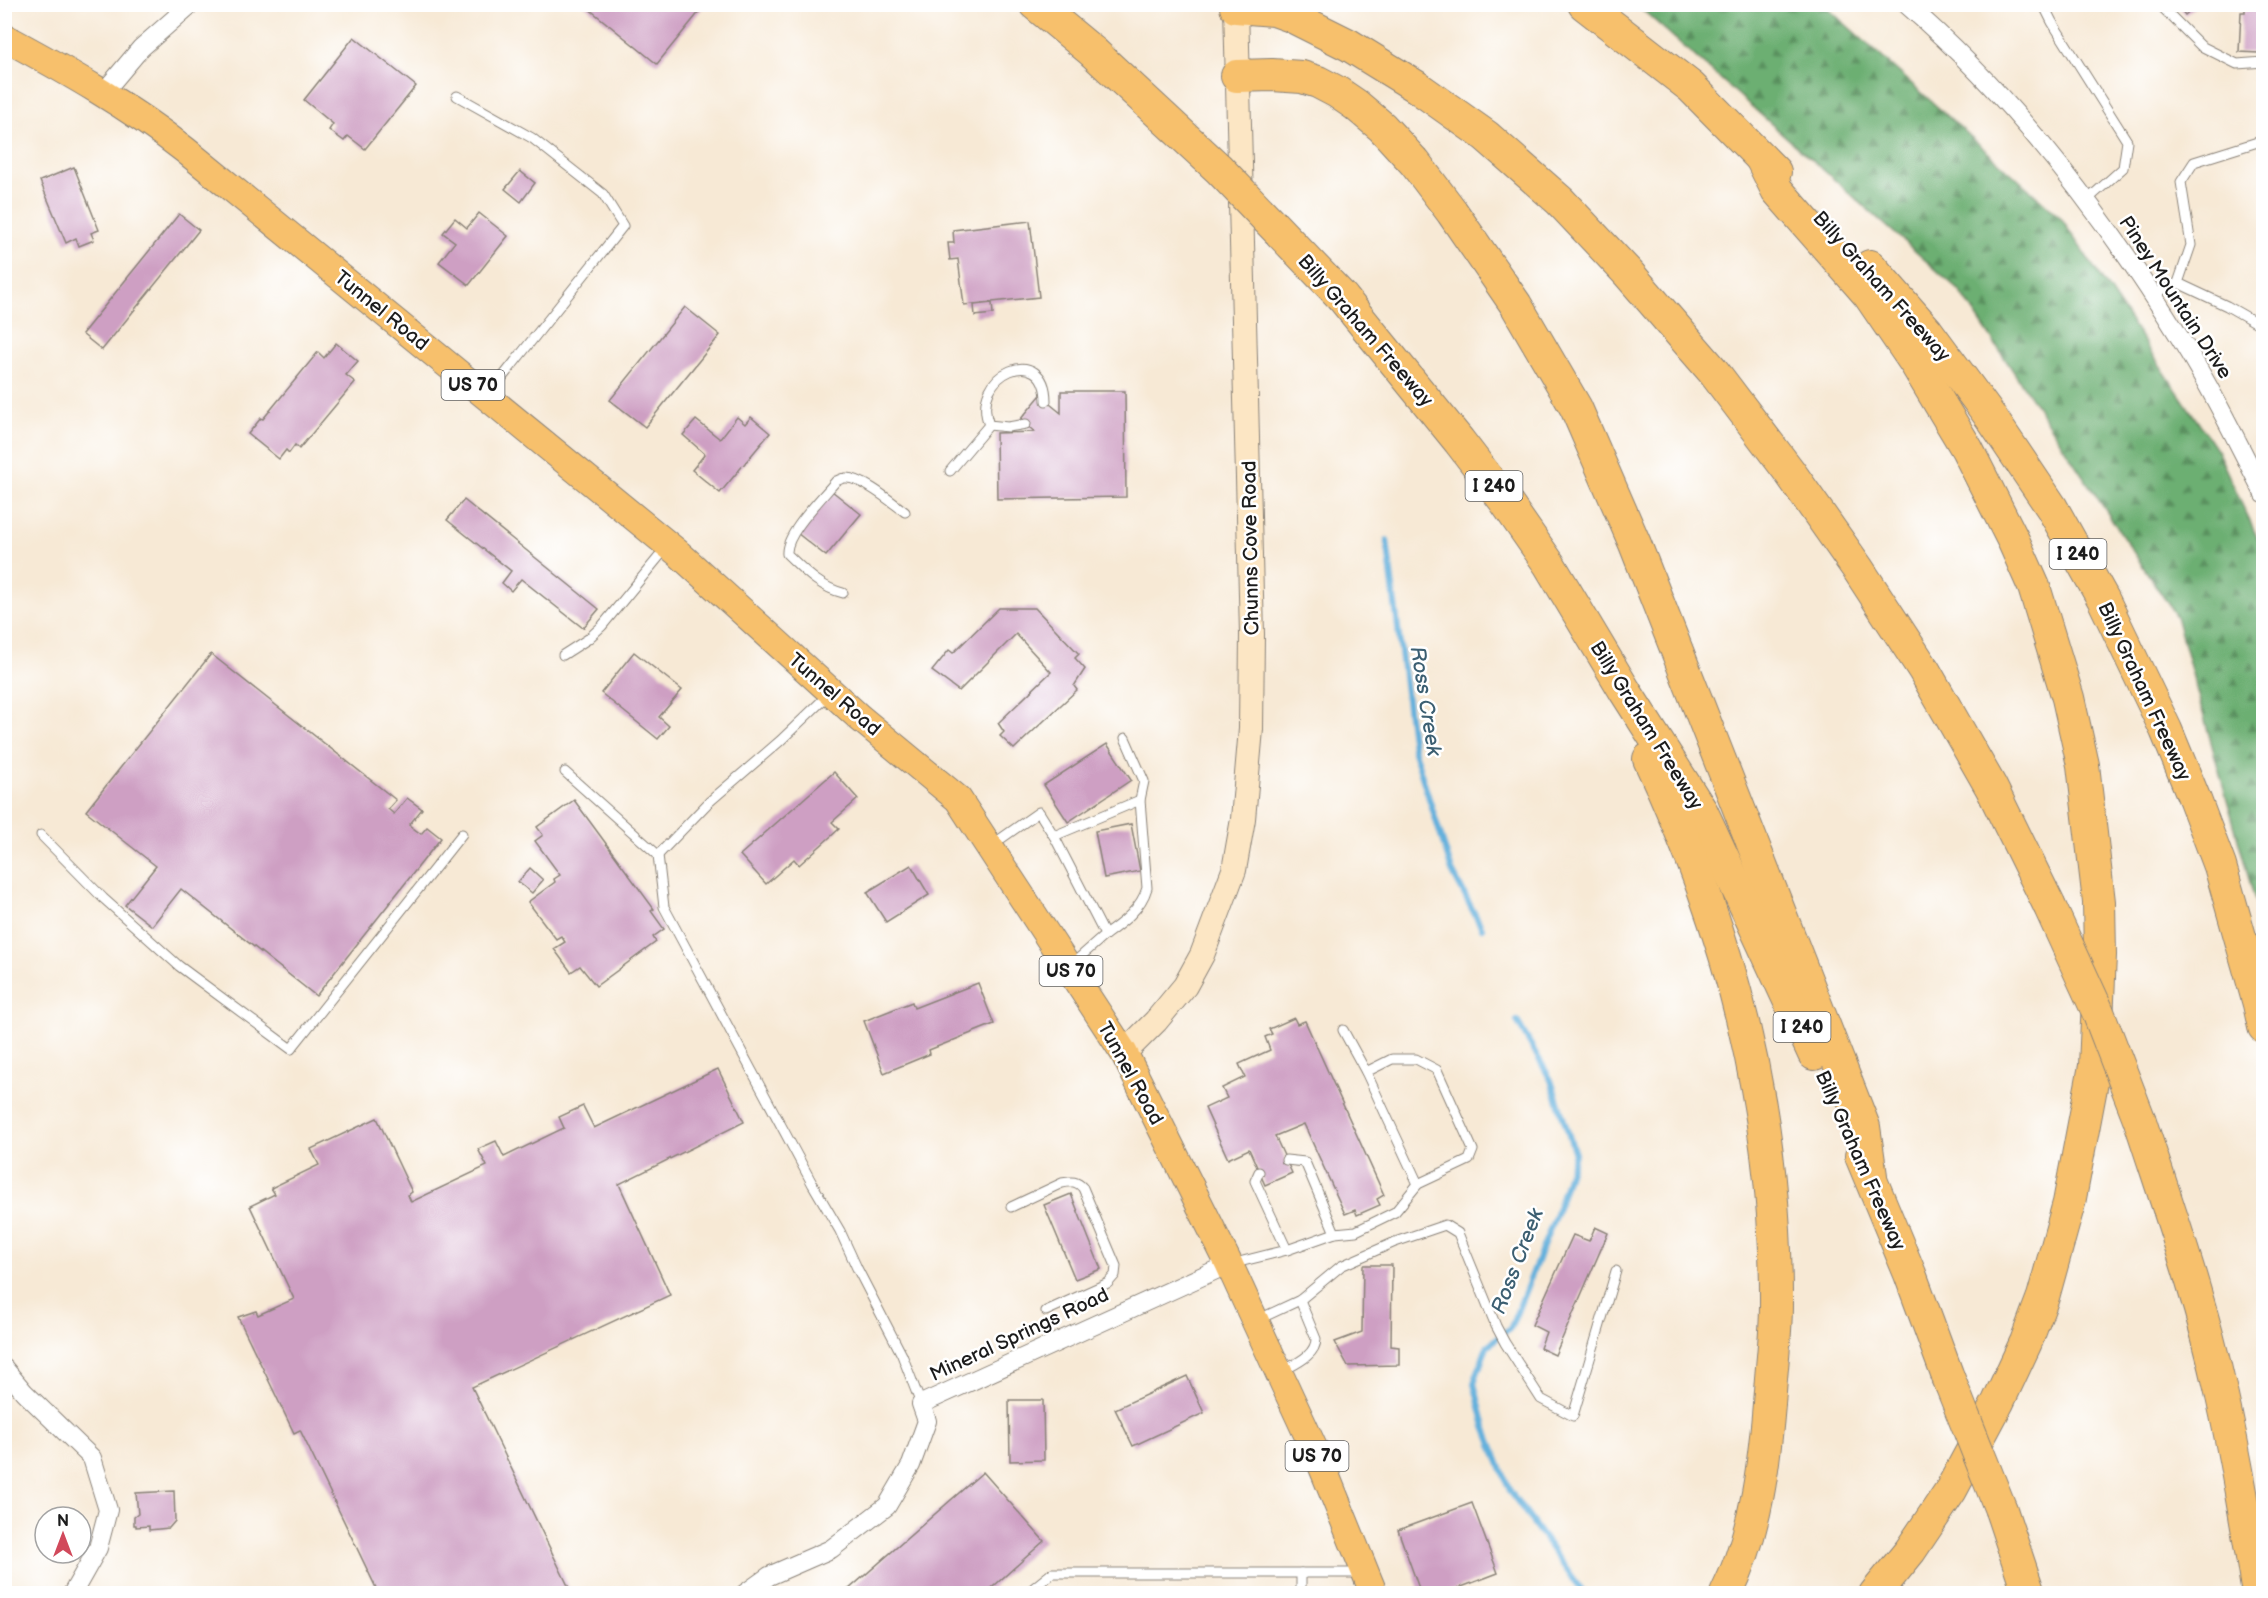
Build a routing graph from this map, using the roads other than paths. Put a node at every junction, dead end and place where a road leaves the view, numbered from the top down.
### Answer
1 (191, 4) edge
2 (1035, 4) edge
3 (1584, 4) edge
4 (1906, 4) edge
5 (2043, 4) edge
6 (2158, 4) edge
7 (1236, 7) joint
8 (4, 37) edge
9 (2264, 62) edge
10 (1237, 76) junction
11 (103, 93) junction
12 (457, 96) dead end
13 (2264, 140) edge
14 (1761, 158) junction
15 (2085, 202) junction
16 (2178, 283) junction
17 (2151, 295) junction
18 (2264, 327) edge
19 (487, 396) junction
20 (1046, 400) dead end
21 (1026, 424) dead end
22 (989, 425) junction
23 (950, 471) dead end
24 (2264, 494) edge
25 (904, 512) dead end
26 (668, 545) junction
27 (843, 593) dead end
28 (563, 655) dead end
29 (1625, 691) junction
30 (831, 692) junction
31 (1125, 738) dead end
32 (565, 772) dead end
33 (1140, 800) junction
34 (462, 834) dead end
35 (41, 835) dead end
36 (1054, 836) junction
37 (990, 846) junction
38 (658, 855) junction
39 (1105, 935) junction
40 (1068, 968) junction
41 (2264, 1027) edge
42 (1343, 1030) dead end
43 (1124, 1053) junction
44 (1366, 1072) junction
45 (1286, 1160) dead end
46 (1259, 1172) dead end
47 (1871, 1176) junction
48 (1418, 1184) junction
49 (1011, 1207) dead end
50 (1335, 1233) junction
51 (1287, 1250) junction
52 (1229, 1264) junction
53 (1617, 1271) dead end
54 (1300, 1300) junction
55 (1046, 1311) dead end
56 (1255, 1321) junction
57 (4, 1368) edge
58 (1279, 1373) junction
59 (921, 1404) junction
60 (1301, 1573) junction
61 (1370, 1583) edge
62 (72, 1593) edge
63 (744, 1593) edge
64 (1026, 1593) edge
65 (1301, 1593) edge
66 (1517, 1593) edge
67 (1522, 1593) edge
68 (1726, 1593) edge
69 (1875, 1593) edge
70 (2029, 1593) edge
71 (2258, 1593) edge

1 - 11 street
2 - 29 highway, Billy Graham Freeway / I 240, bridge
3 - 14 highway, Billy Graham Freeway / I 240
4 - 15 street, Piney Mountain Drive
5 - 15 lane
6 - 9 lane
7 - 10 main road, Chunns Cove Road
7 - 71 highway, bridge
8 - 11 main road, Tunnel Road / US 70
10 - 43 main road, Chunns Cove Road
10 - 47 highway
11 - 19 main road, Tunnel Road / US 70
12 - 19 lane
13 - 16 lane
14 - 41 highway, Billy Graham Freeway / I 240
14 - 69 highway
15 - 17 street, Piney Mountain Drive
16 - 17 lane
16 - 18 lane
17 - 24 street, Piney Mountain Drive
19 - 26 main road, Tunnel Road / US 70
20 - 22 lane
21 - 22 lane
22 - 23 lane
25 - 27 lane
26 - 28 lane
26 - 30 main road, Tunnel Road / US 70
29 - 47 highway, Billy Graham Freeway / I 240
29 - 68 highway
30 - 37 main road, Tunnel Road / US 70
30 - 38 lane
31 - 33 lane
32 - 38 lane
33 - 36 lane
33 - 39 lane
34 - 35 lane
36 - 37 lane
36 - 39 lane
37 - 40 main road, Tunnel Road / US 70
38 - 59 lane
39 - 40 lane
40 - 43 main road, Tunnel Road / US 70
42 - 44 lane
43 - 52 main road, Tunnel Road / US 70
44 - 48 lane
44 - 48 lane
45 - 50 lane
46 - 51 lane
47 - 70 highway, Billy Graham Freeway / I 240, bridge
48 - 50 lane
49 - 55 lane
50 - 51 lane
51 - 52 lane
52 - 56 main road, Tunnel Road / US 70
52 - 59 street, Mineral Springs Road
53 - 54 lane
54 - 56 lane
54 - 58 lane
56 - 58 main road, Tunnel Road / US 70
57 - 62 street
58 - 61 main road, Tunnel Road / US 70
59 - 63 street, Mineral Springs Road
60 - 61 lane
60 - 64 lane
60 - 65 lane
66 - 67 lane

